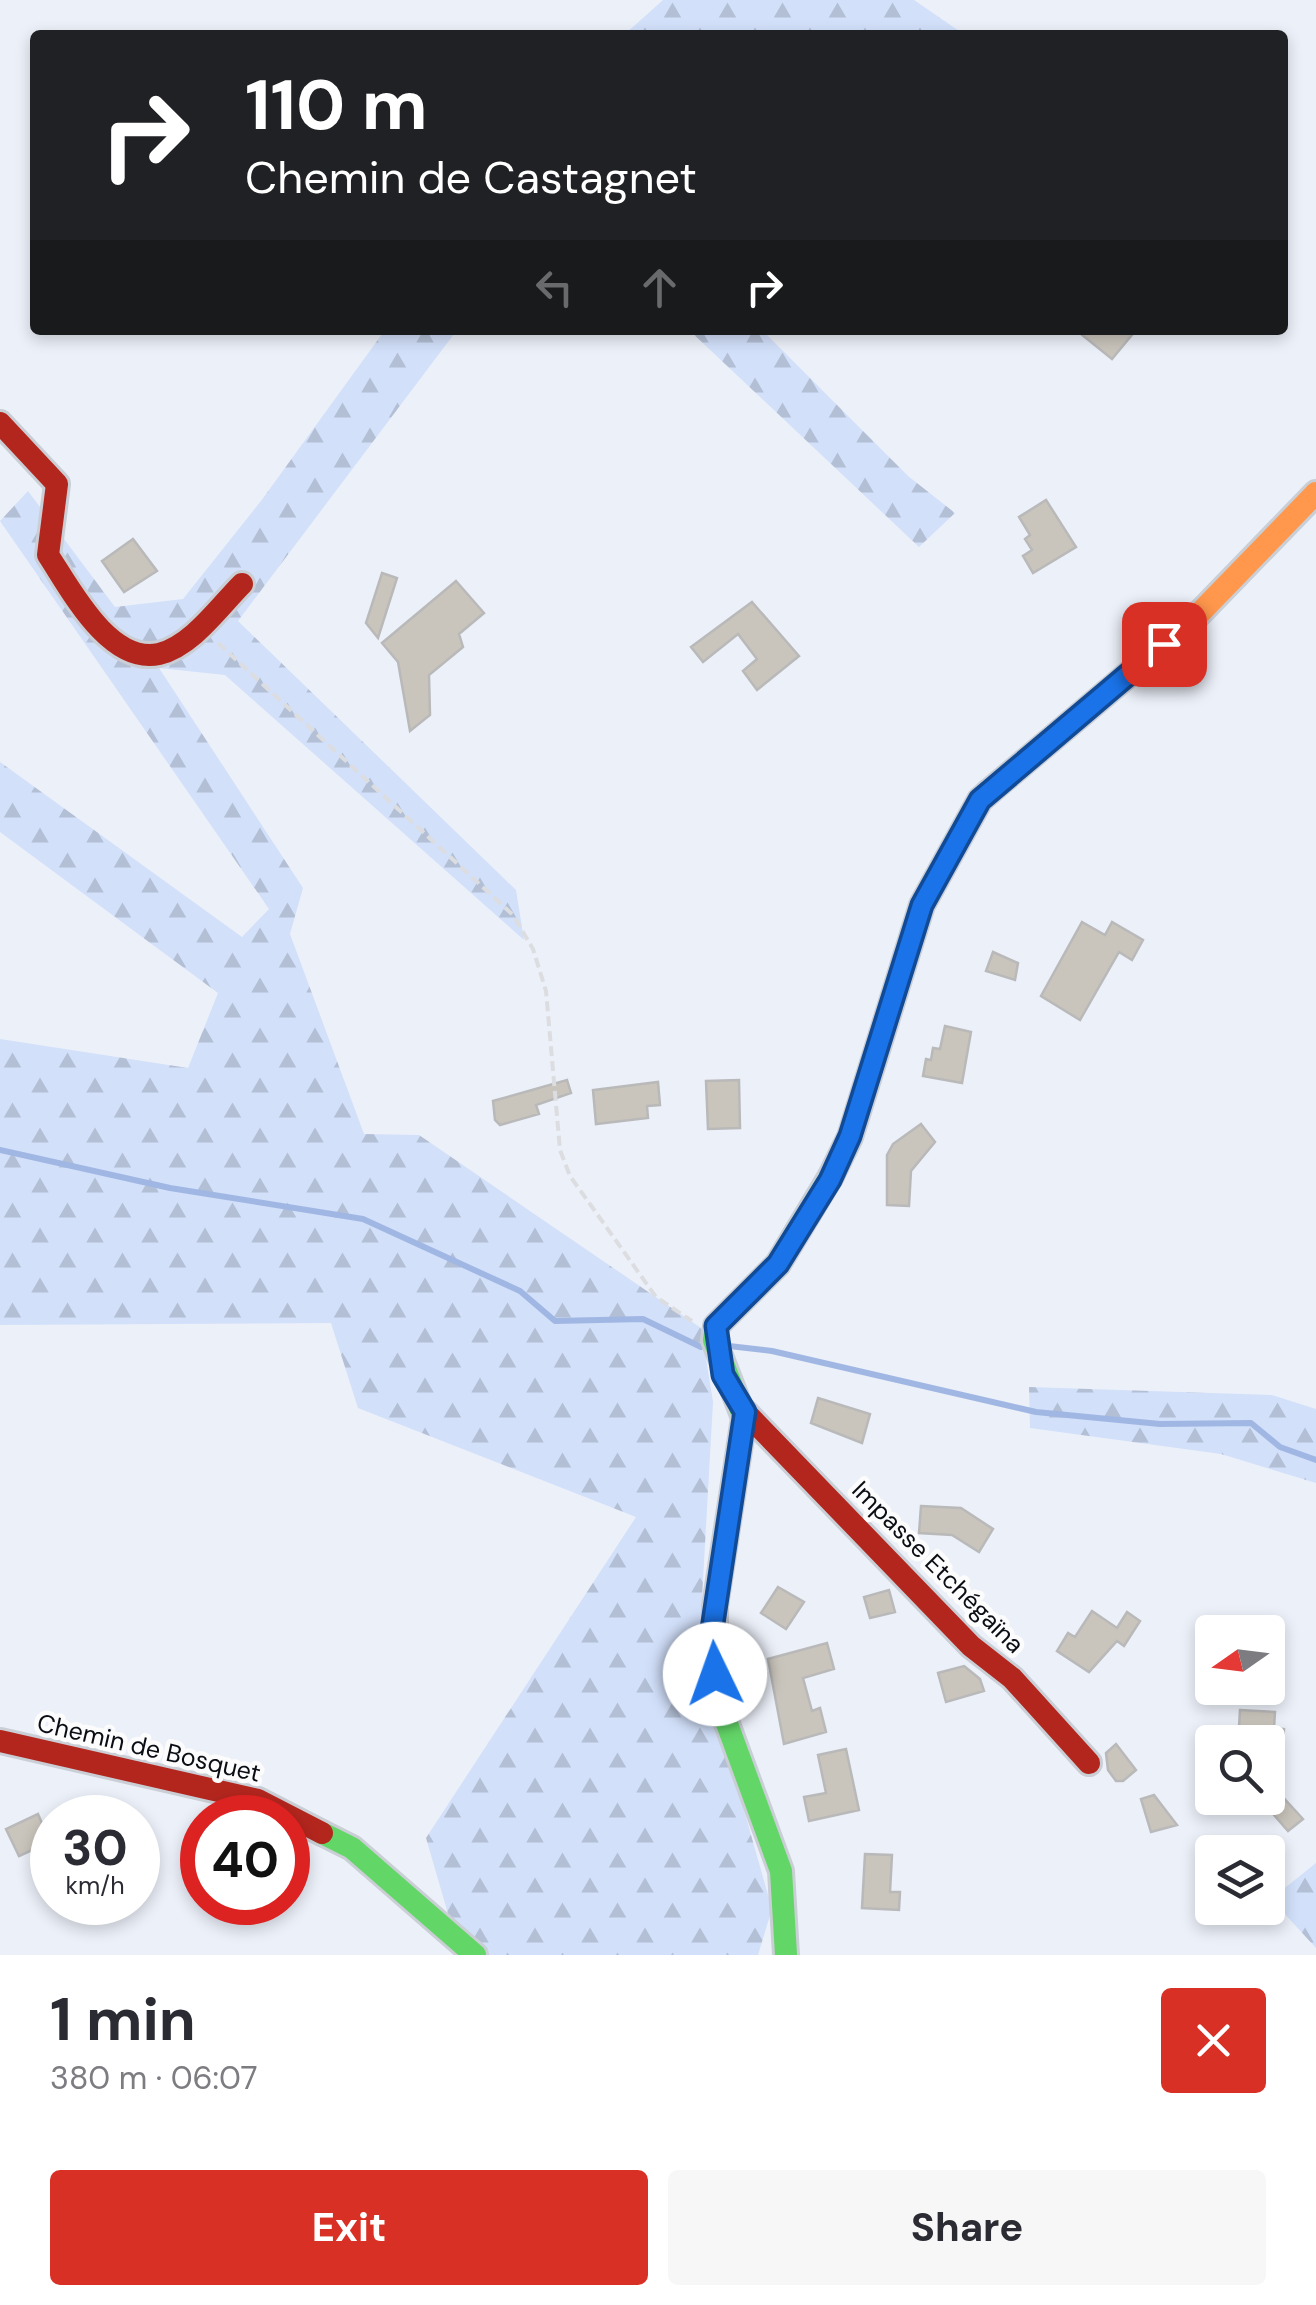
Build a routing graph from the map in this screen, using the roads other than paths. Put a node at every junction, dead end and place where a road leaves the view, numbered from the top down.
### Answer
1 (0, 423) edge
2 (1316, 493) edge
3 (242, 584) dead end
4 (745, 1412) junction
5 (0, 1741) edge
6 (1090, 1763) dead end
7 (475, 1955) edge
8 (786, 1955) edge

1 - 3 street
2 - 4 street, Impasse Etchégaïna
4 - 6 street, Impasse Etchégaïna
4 - 8 street
5 - 7 street, Chemin de Bosquet

